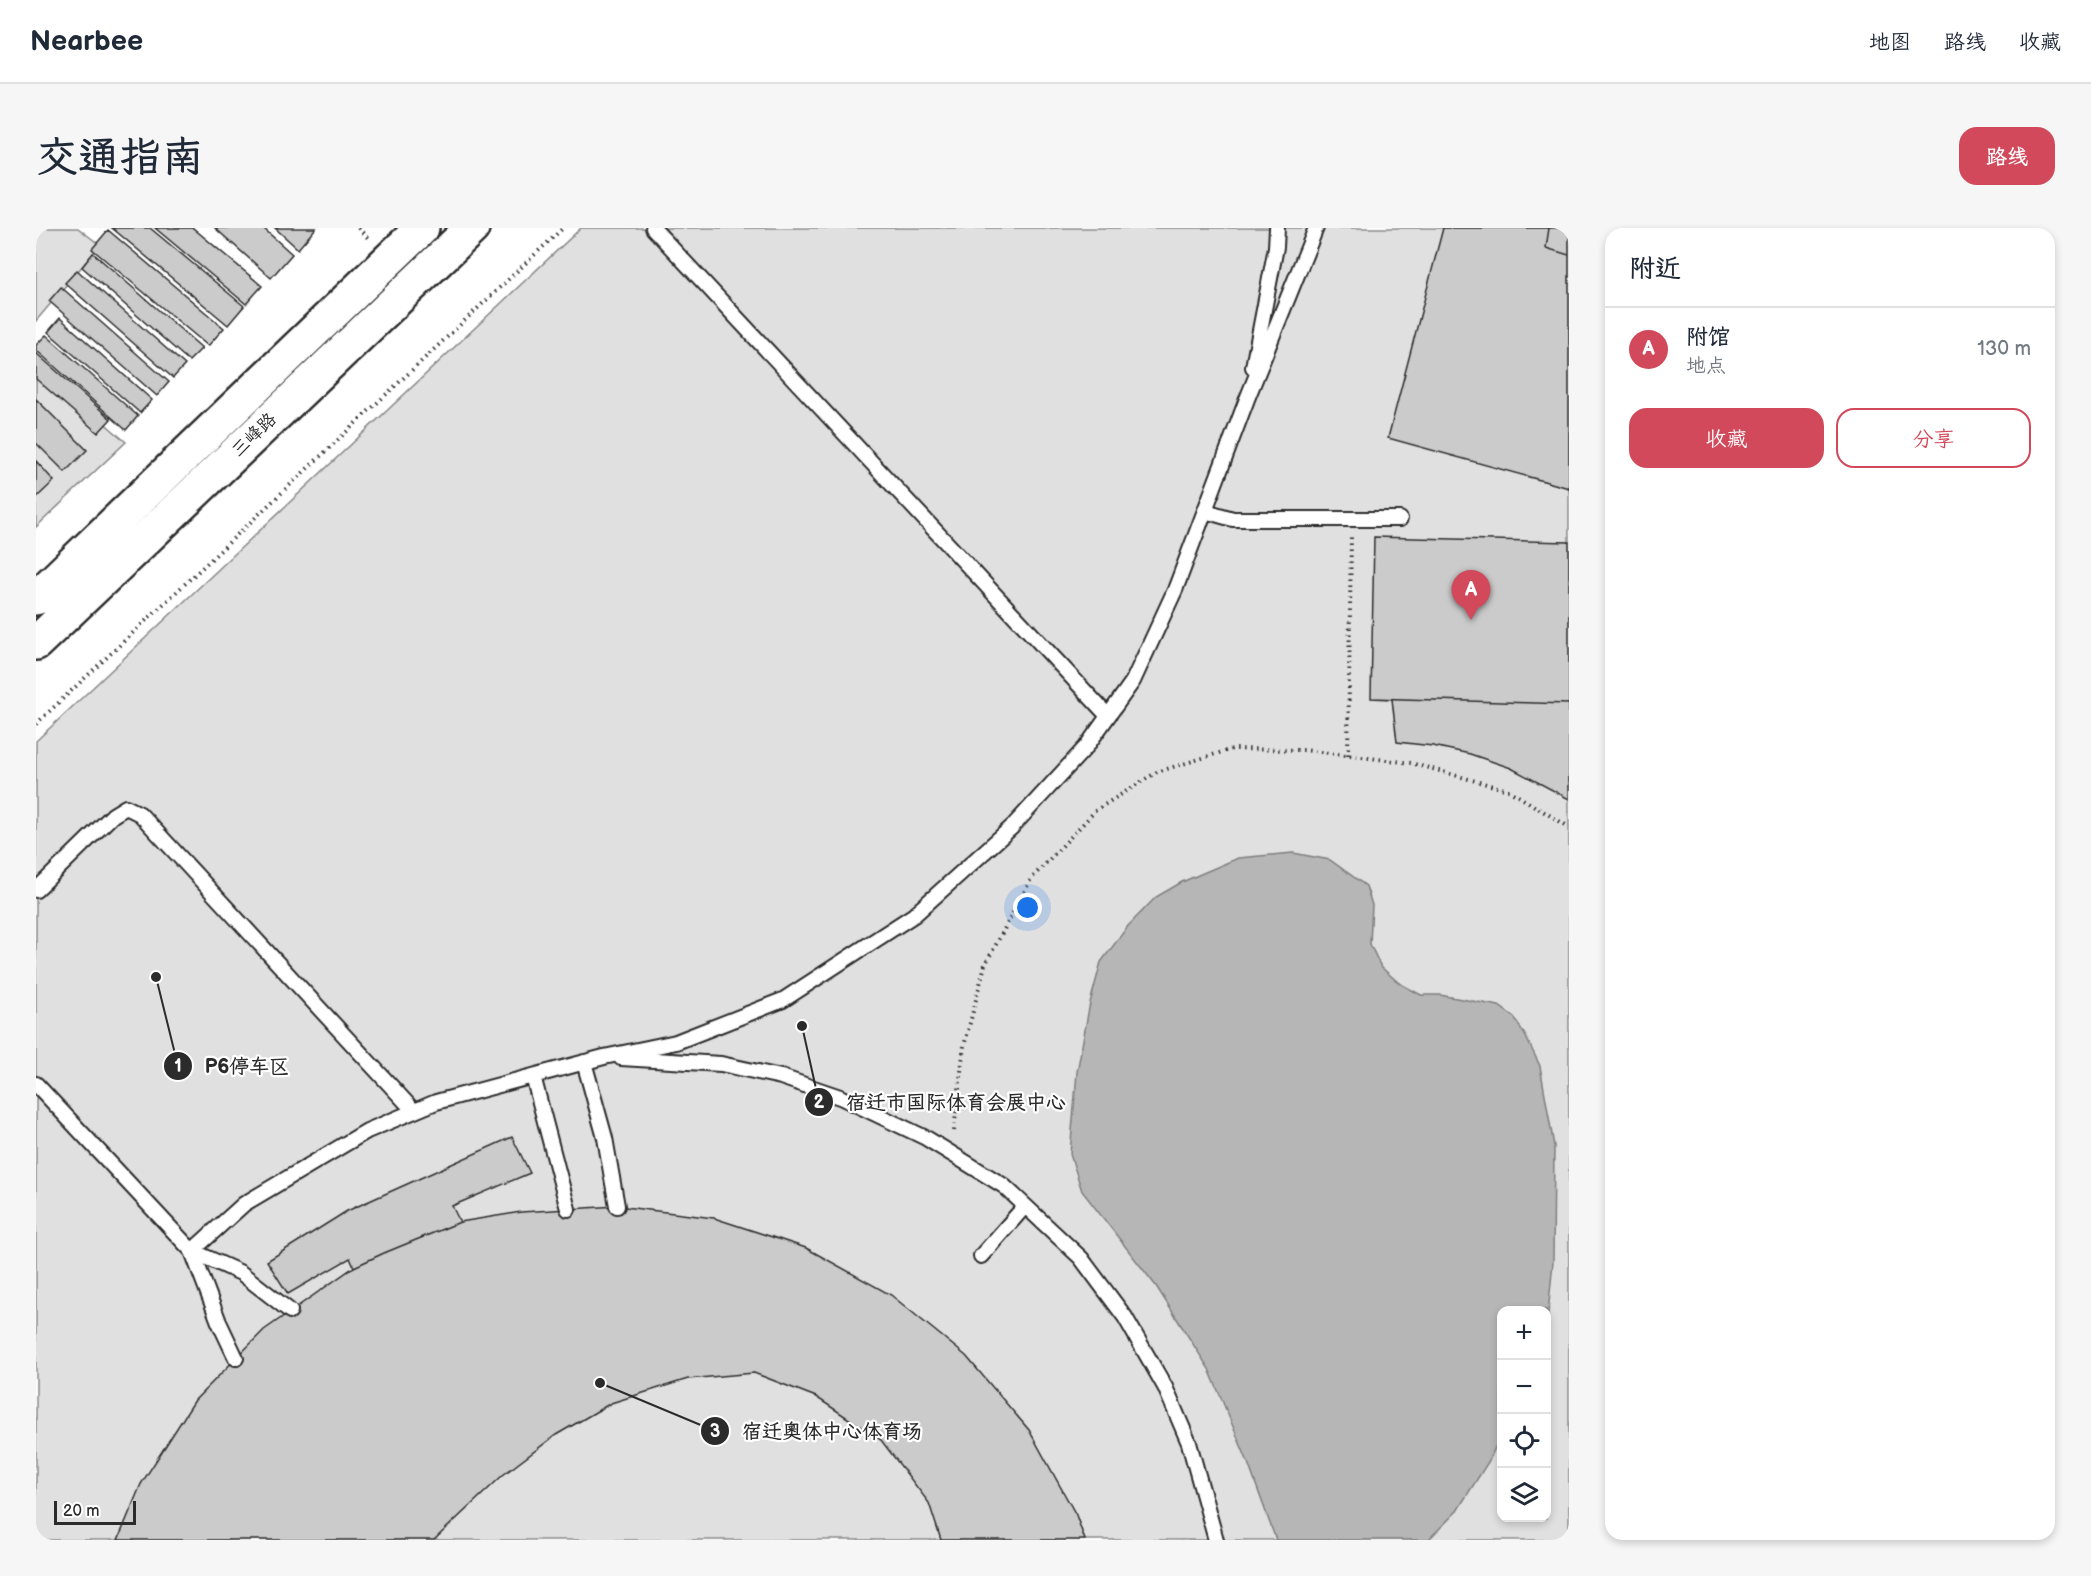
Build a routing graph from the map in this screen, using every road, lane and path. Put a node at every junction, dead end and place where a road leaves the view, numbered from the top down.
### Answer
1 (358, 228) edge
2 (422, 228) edge
3 (472, 228) edge
4 (563, 228) edge
5 (653, 228) edge
6 (1277, 228) edge
7 (1316, 228) edge
8 (371, 240) dead end
9 (1247, 399) junction
10 (1205, 511) junction
11 (1351, 519) junction
12 (1400, 519) dead end
13 (36, 597) edge
14 (36, 643) edge
15 (1108, 716) junction
16 (36, 724) edge
17 (1348, 756) junction
18 (1569, 827) edge
19 (36, 890) edge
20 (604, 1057) junction
21 (585, 1062) junction
22 (533, 1076) junction
23 (36, 1084) edge
24 (414, 1111) junction
25 (952, 1154) junction
26 (617, 1206) dead end
27 (1025, 1206) junction
28 (568, 1209) dead end
29 (192, 1251) junction
30 (981, 1256) dead end
31 (290, 1311) dead end
32 (236, 1358) dead end
33 (1216, 1540) edge

1 - 8 path
2 - 13 main road, 三峰路
3 - 14 main road, 三峰路
4 - 16 path
5 - 15 lane
6 - 9 lane
7 - 9 lane
9 - 10 lane
10 - 11 lane
10 - 15 lane
11 - 12 lane
11 - 17 path
15 - 20 lane
17 - 18 path
17 - 25 path
19 - 24 lane
20 - 21 lane
20 - 25 lane
21 - 22 lane
21 - 26 lane
22 - 24 lane
22 - 28 lane
23 - 29 lane
24 - 29 lane
25 - 27 lane
27 - 30 lane
27 - 33 lane
29 - 31 lane
29 - 32 lane

